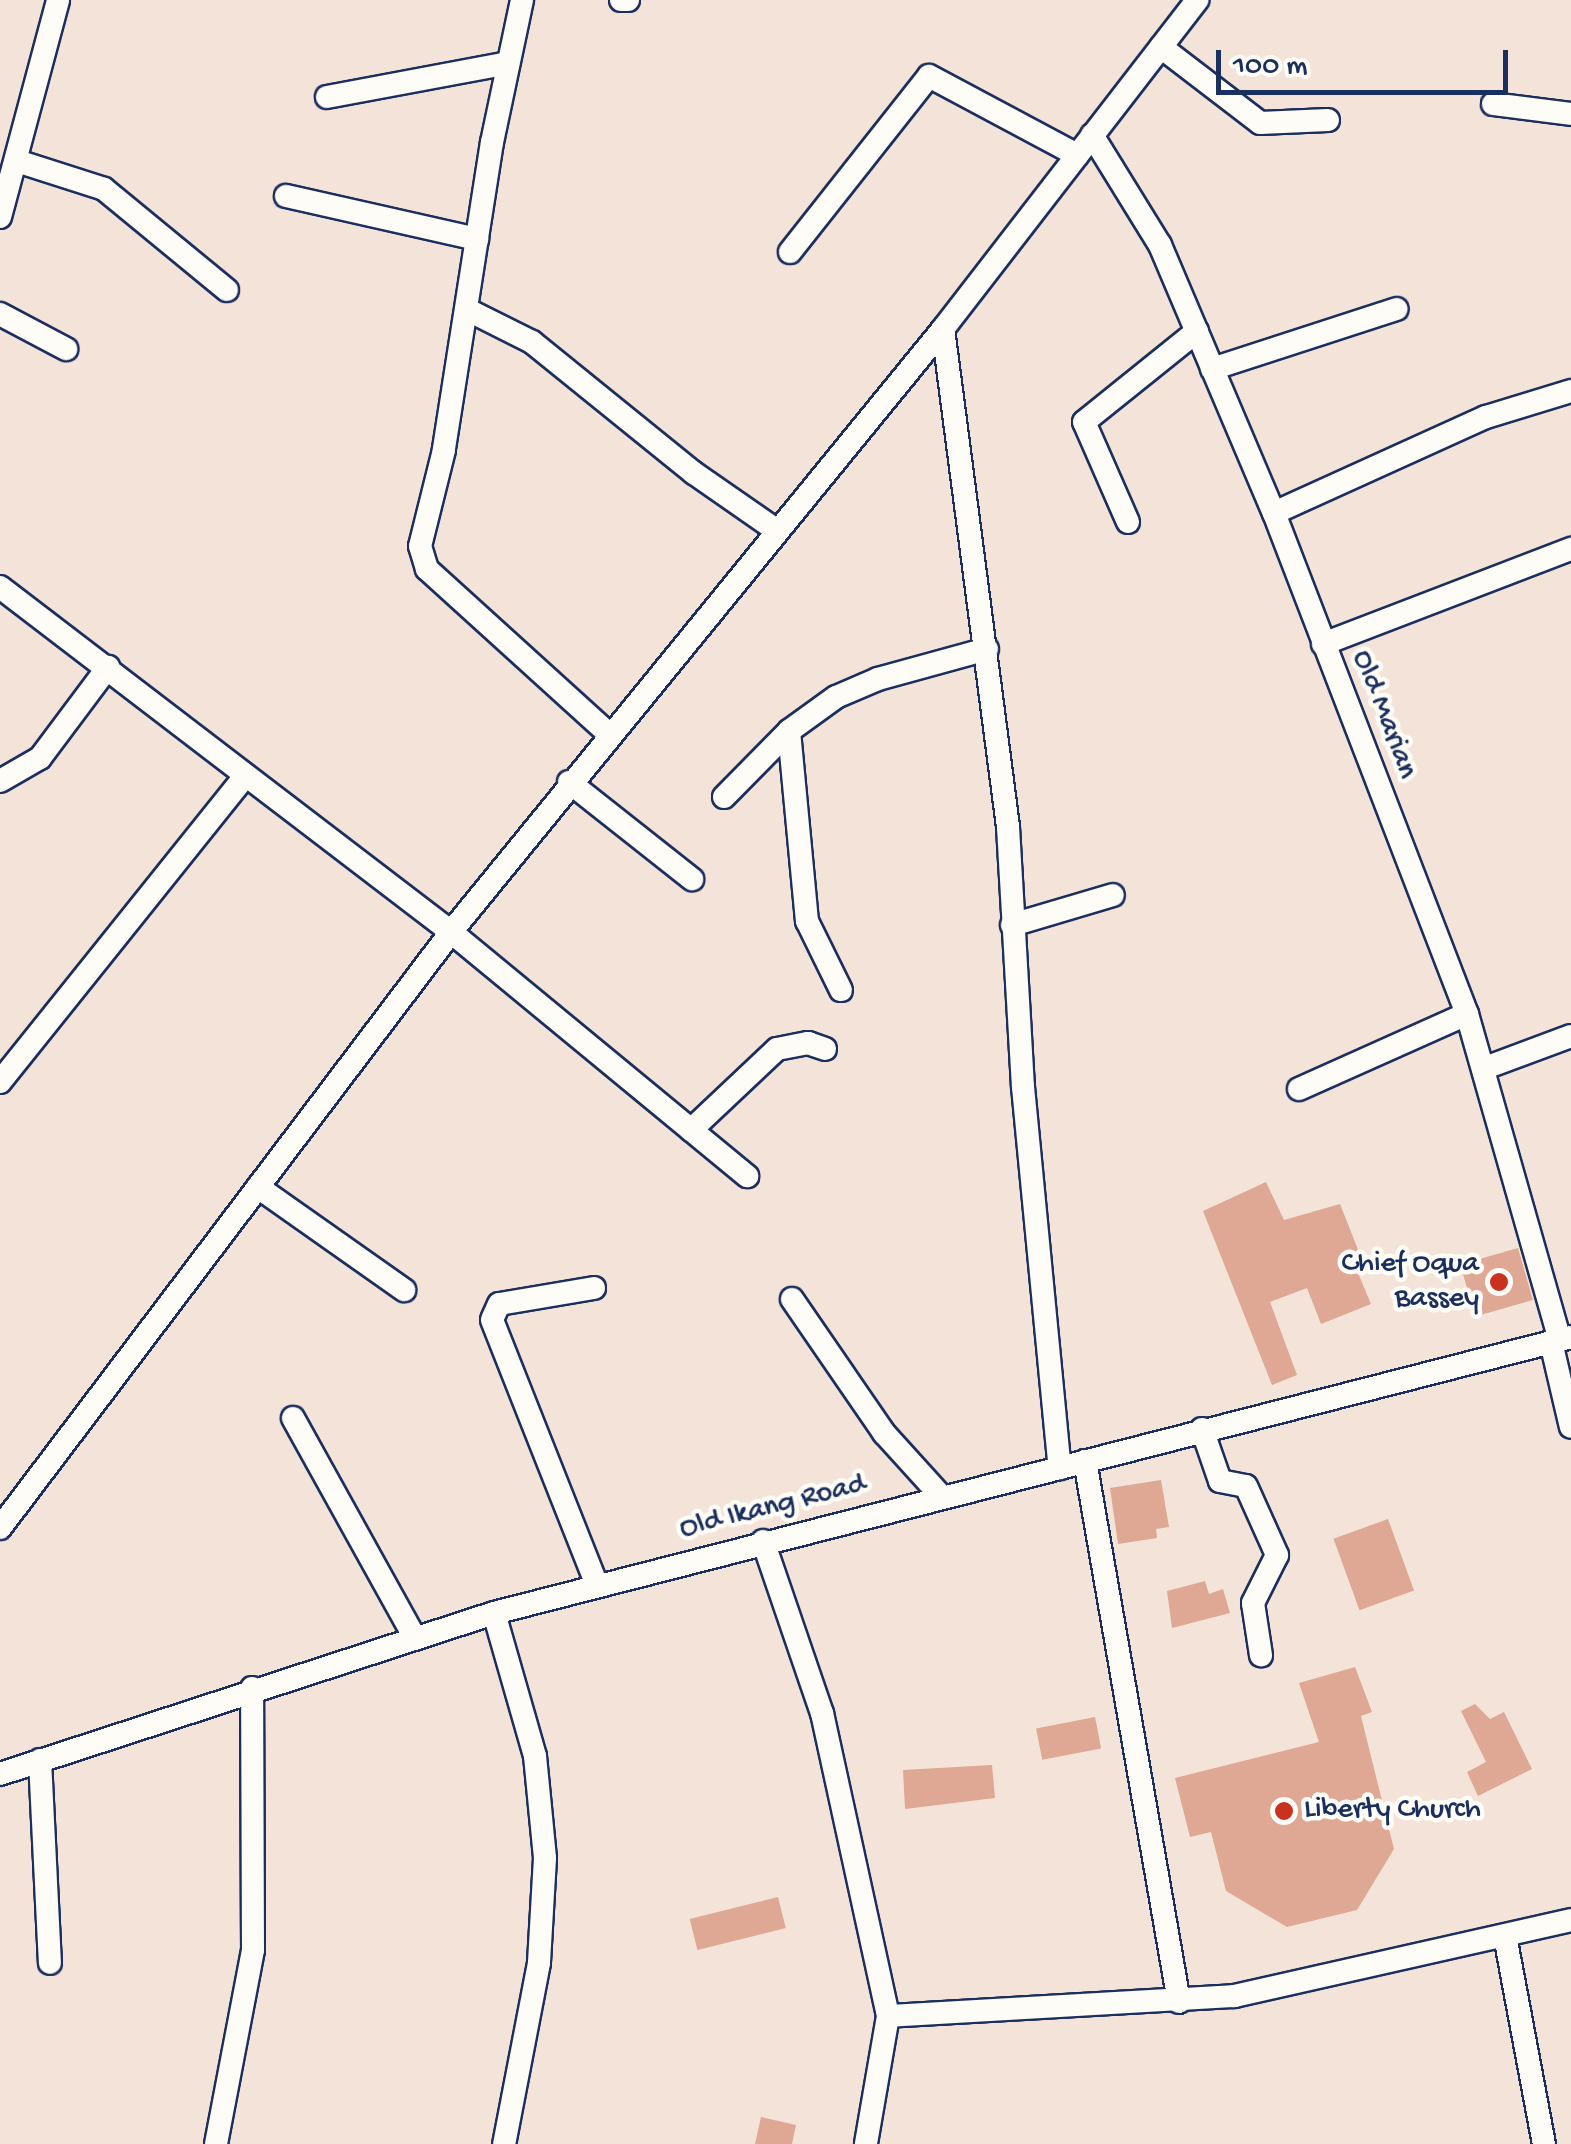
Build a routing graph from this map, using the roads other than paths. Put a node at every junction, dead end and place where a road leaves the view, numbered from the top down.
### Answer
1 (58, 0) edge
2 (522, 0) edge
3 (620, 0) edge
4 (628, 0) edge
5 (1197, 0) edge
6 (1161, 48) junction
7 (508, 63) junction
8 (327, 97) dead end
9 (1493, 104) dead end
10 (1571, 114) edge
11 (1328, 120) dead end
12 (1092, 135) junction
13 (1077, 155) junction
14 (17, 162) junction
15 (286, 196) dead end
16 (0, 217) edge
17 (477, 239) junction
18 (790, 252) dead end
19 (227, 290) dead end
20 (466, 309) junction
21 (1397, 309) dead end
22 (0, 314) edge
23 (943, 329) junction
24 (1197, 332) junction
25 (66, 349) dead end
26 (1212, 369) junction
27 (1571, 390) edge
28 (1274, 514) junction
29 (1128, 522) dead end
30 (776, 530) junction
31 (1571, 549) edge
32 (0, 587) edge
33 (1324, 644) junction
34 (987, 649) junction
35 (108, 668) junction
36 (608, 732) junction
37 (789, 732) junction
38 (244, 776) junction
39 (0, 781) edge
40 (569, 782) junction
41 (724, 796) dead end
42 (692, 879) dead end
43 (1113, 895) dead end
44 (1012, 925) junction
45 (451, 932) junction
46 (842, 990) dead end
47 (1467, 1014) junction
48 (1571, 1036) edge
49 (824, 1049) dead end
50 (1485, 1068) junction
51 (0, 1082) edge
52 (1298, 1089) dead end
53 (690, 1130) junction
54 (748, 1176) dead end
55 (258, 1187) junction
56 (594, 1288) dead end
57 (404, 1290) dead end
58 (792, 1298) dead end
59 (1561, 1340) edge
60 (293, 1418) dead end
61 (1571, 1427) edge
62 (1202, 1429) junction
63 (1085, 1461) junction
64 (1060, 1468) junction
65 (942, 1496) junction
66 (0, 1528) edge
67 (764, 1540) junction
68 (597, 1585) junction
69 (494, 1613) junction
70 (415, 1638) junction
71 (1261, 1655) dead end
72 (252, 1688) junction
73 (40, 1760) junction
74 (0, 1774) edge
75 (1571, 1920) edge
76 (1505, 1936) junction
77 (50, 1962) dead end
78 (1180, 2002) junction
79 (888, 2016) junction
80 (216, 2144) edge
81 (504, 2144) edge
82 (866, 2144) edge
83 (1544, 2144) edge

1 - 14 street
2 - 7 street
3 - 4 street
5 - 6 street
6 - 11 street
6 - 12 street
7 - 8 street
7 - 17 street
9 - 10 street
12 - 13 street
12 - 24 street, Old Marian
13 - 18 street
13 - 23 street
14 - 16 street
14 - 19 street
15 - 17 street
17 - 20 street
20 - 30 street
20 - 36 street
21 - 26 street
22 - 25 street
23 - 30 street
23 - 34 street
24 - 26 street, Old Marian
24 - 29 street
26 - 28 street, Old Marian
27 - 28 street
28 - 33 street, Old Marian
30 - 36 street
31 - 33 street
32 - 35 street
33 - 47 street, Old Marian
34 - 37 street
34 - 44 street
35 - 38 street
35 - 39 street
36 - 40 street
37 - 41 street
37 - 46 street
38 - 45 street
38 - 51 street
40 - 42 street
40 - 45 street
43 - 44 street
44 - 64 street
45 - 53 street
45 - 55 street
47 - 50 street, Old Marian
47 - 52 street
48 - 50 street
49 - 53 street
50 - 59 street, Old Marian
53 - 54 street
55 - 57 street
55 - 66 street
56 - 68 street
58 - 65 street
59 - 61 street, Old Marian
59 - 62 street, Old Ikang Road
60 - 70 street
62 - 63 street, Old Ikang Road
62 - 71 street
63 - 64 street, Old Ikang Road
63 - 78 street
64 - 65 street, Old Ikang Road
65 - 67 street, Old Ikang Road
67 - 68 street, Old Ikang Road
67 - 79 street
68 - 69 street, Old Ikang Road
69 - 70 street, Old Ikang Road
69 - 81 street
70 - 72 street, Old Ikang Road
72 - 73 street, Old Ikang Road
72 - 80 street
73 - 74 street, Old Ikang Road
73 - 77 street
75 - 76 street
76 - 78 street
76 - 83 street
78 - 79 street
79 - 82 street

